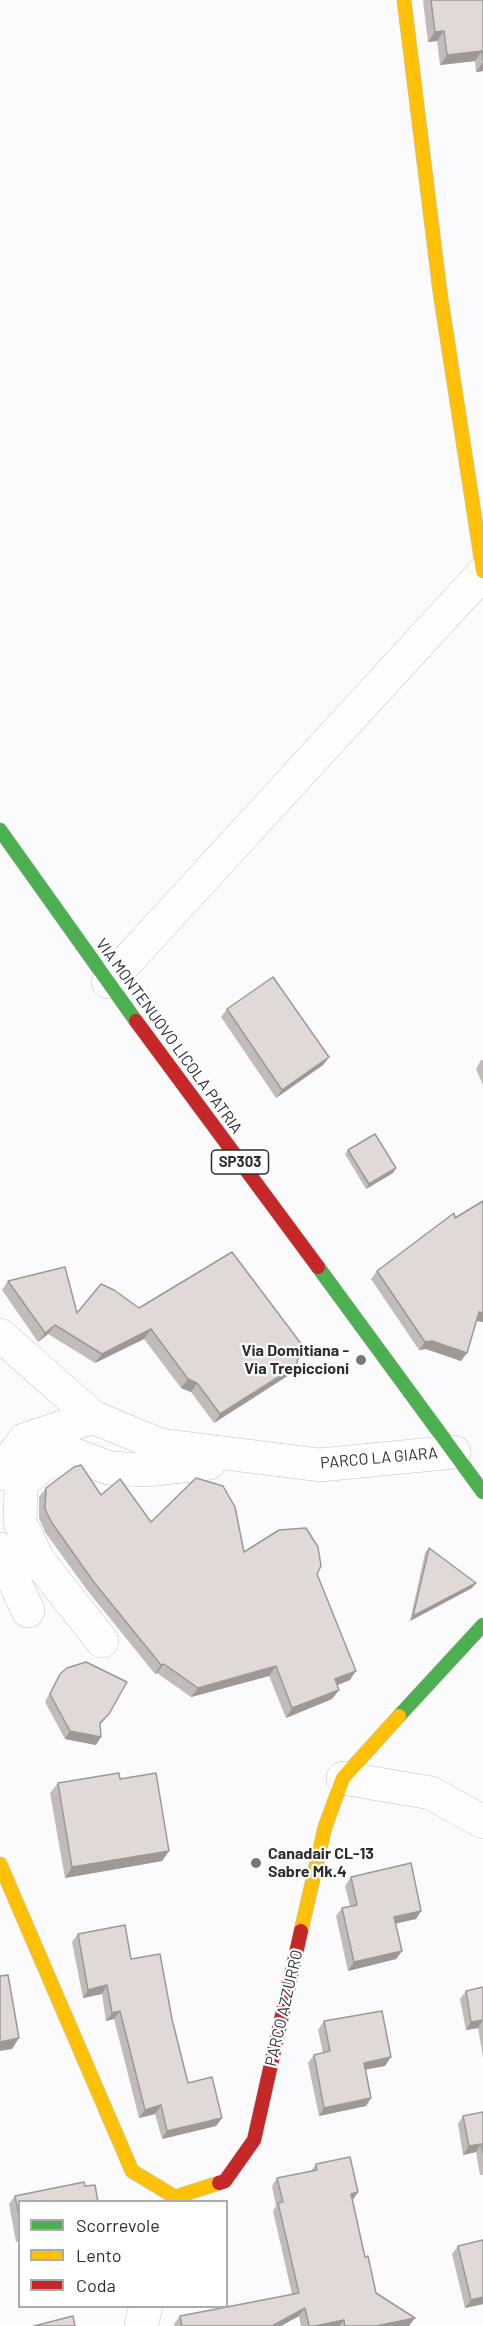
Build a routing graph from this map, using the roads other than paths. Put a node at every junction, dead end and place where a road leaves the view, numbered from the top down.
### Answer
1 (404, 0) edge
2 (483, 572) edge
3 (0, 830) edge
4 (108, 981) junction
5 (0, 1335) edge
6 (93, 1417) junction
7 (453, 1452) junction
8 (232, 1454) junction
9 (0, 1474) edge
10 (483, 1492) edge
11 (0, 1549) edge
12 (28, 1611) dead end
13 (483, 1625) edge
14 (102, 1641) dead end
15 (343, 1778) junction
16 (483, 1822) edge
17 (0, 1864) edge
18 (174, 2199) edge
19 (146, 2308) edge
20 (141, 2326) edge

1 - 2 street
2 - 4 street
3 - 4 street, VIA MONTENUOVO LICOLA PATRIA / SP303
4 - 7 street, VIA MONTENUOVO LICOLA PATRIA / SP303
5 - 6 street, PARCO LA GIARA
6 - 8 street, PARCO LA GIARA
6 - 9 street
7 - 8 street, PARCO LA GIARA
7 - 10 street, VIA MONTENUOVO LICOLA PATRIA / SP303
8 - 14 street, PARCO LA GIARA
11 - 12 street
13 - 15 street, PARCO AZZURRO
15 - 16 street
15 - 18 street, PARCO AZZURRO
17 - 18 street, PARCO AZZURRO
19 - 20 street

